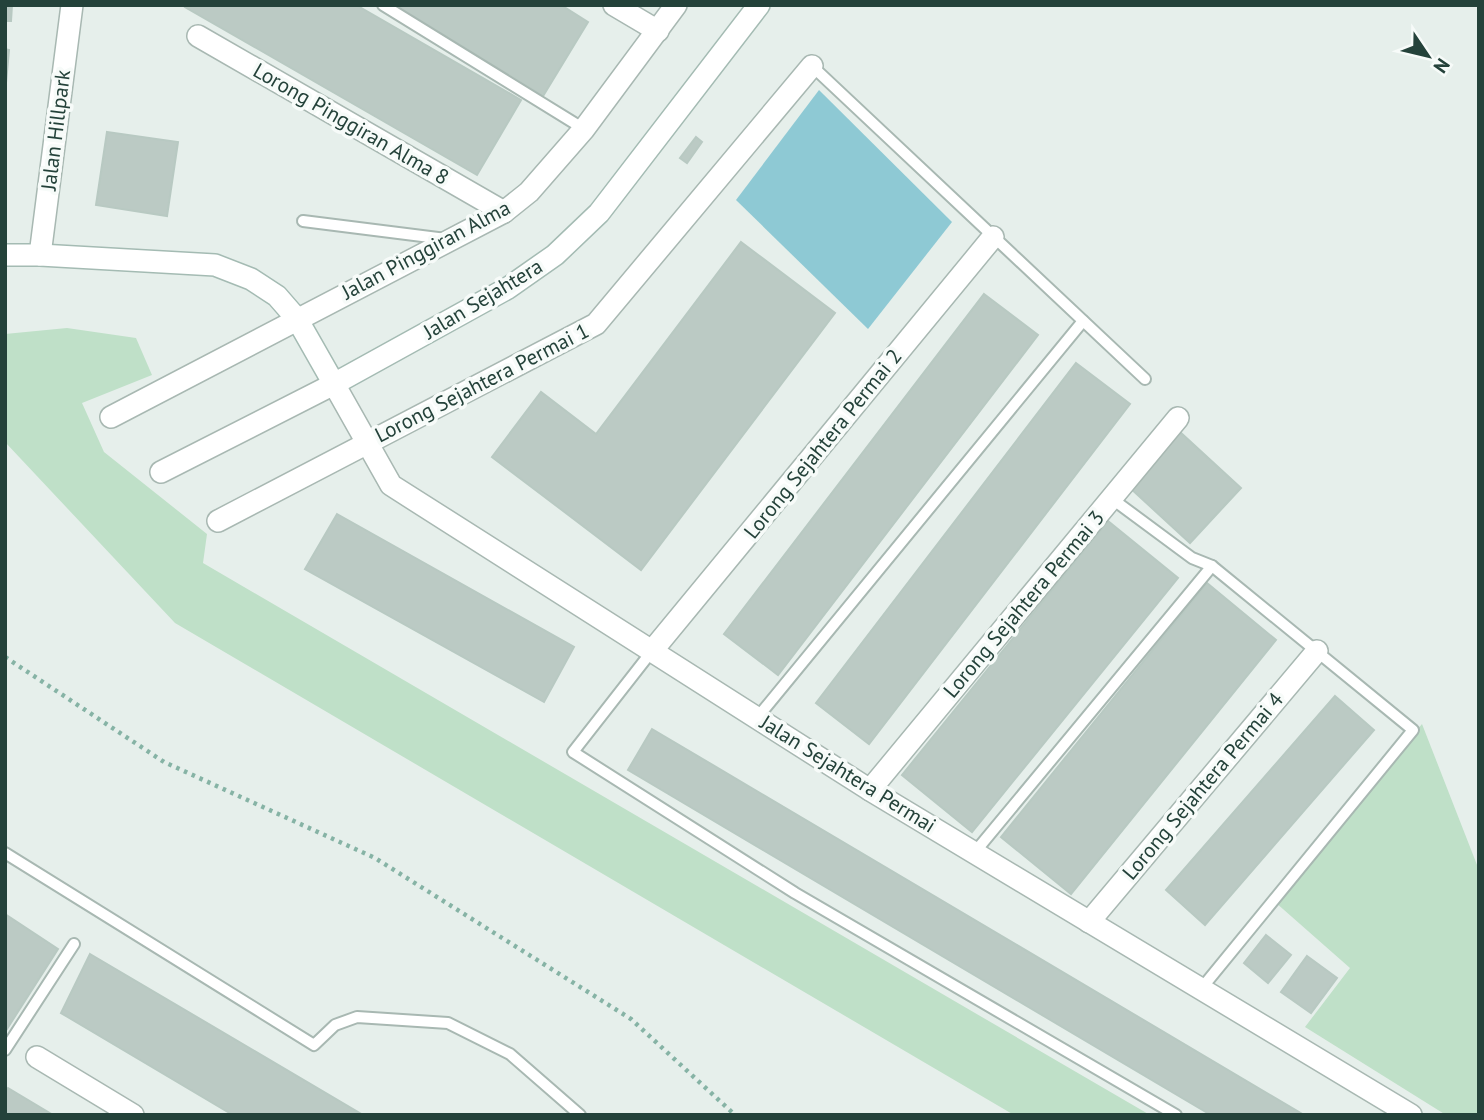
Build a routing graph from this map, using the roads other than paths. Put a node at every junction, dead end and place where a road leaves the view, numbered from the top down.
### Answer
1 (72, 5) edge
2 (383, 5) edge
3 (614, 5) edge
4 (676, 5) edge
5 (759, 5) edge
6 (658, 31) junction
7 (198, 36) dead end
8 (812, 66) joint
9 (584, 129) junction
10 (504, 212) junction
11 (303, 221) dead end
12 (993, 237) junction
13 (449, 240) junction
14 (5, 255) edge
15 (40, 255) junction
16 (297, 319) junction
17 (1083, 321) junction
18 (1144, 379) dead end
19 (334, 384) junction
20 (111, 417) dead end
21 (1178, 418) dead end
22 (367, 442) junction
23 (161, 472) dead end
24 (1111, 498) junction
25 (218, 521) dead end
26 (1212, 566) junction
27 (652, 651) junction
28 (1317, 651) junction
29 (757, 718) junction
30 (870, 790) junction
31 (975, 852) junction
32 (5, 853) edge
33 (1089, 922) junction
34 (74, 944) dead end
35 (1201, 989) junction
36 (5, 1050) edge
37 (37, 1057) dead end
38 (133, 1115) edge
39 (580, 1115) edge
40 (1176, 1115) edge
41 (1411, 1115) edge

1 - 15 street, Jalan Hillpark
2 - 9 lane
3 - 6 street
4 - 6 street, Jalan Pinggiran Alma
5 - 19 street, Jalan Sejahtera
6 - 9 street, Jalan Pinggiran Alma
7 - 10 street, Lorong Pinggiran Alma 8
8 - 12 lane
8 - 22 street, Lorong Sejahtera Permai 1
9 - 10 street, Jalan Pinggiran Alma
10 - 13 street, Jalan Pinggiran Alma
11 - 13 lane
12 - 17 lane
12 - 27 street, Lorong Sejahtera Permai 2
13 - 16 street, Jalan Pinggiran Alma
14 - 15 street, Jalan Sejahtera Permai
15 - 16 street, Jalan Sejahtera Permai
16 - 19 street, Jalan Sejahtera Permai
16 - 20 street, Jalan Pinggiran Alma
17 - 18 lane
17 - 29 lane
19 - 22 street, Jalan Sejahtera Permai
19 - 23 street, Jalan Sejahtera
21 - 24 street, Lorong Sejahtera Permai 3
22 - 25 street, Lorong Sejahtera Permai 1
22 - 27 street, Jalan Sejahtera Permai
24 - 26 lane
24 - 30 street, Lorong Sejahtera Permai 3
26 - 28 lane
26 - 31 lane
27 - 29 street, Jalan Sejahtera Permai
27 - 40 lane
28 - 33 street, Lorong Sejahtera Permai 4
28 - 35 lane
29 - 30 street, Jalan Sejahtera Permai
30 - 31 street, Jalan Sejahtera Permai
31 - 33 street, Jalan Sejahtera Permai
32 - 39 lane
33 - 35 street, Jalan Sejahtera Permai
34 - 36 lane
35 - 41 street, Jalan Sejahtera Permai
37 - 38 street

